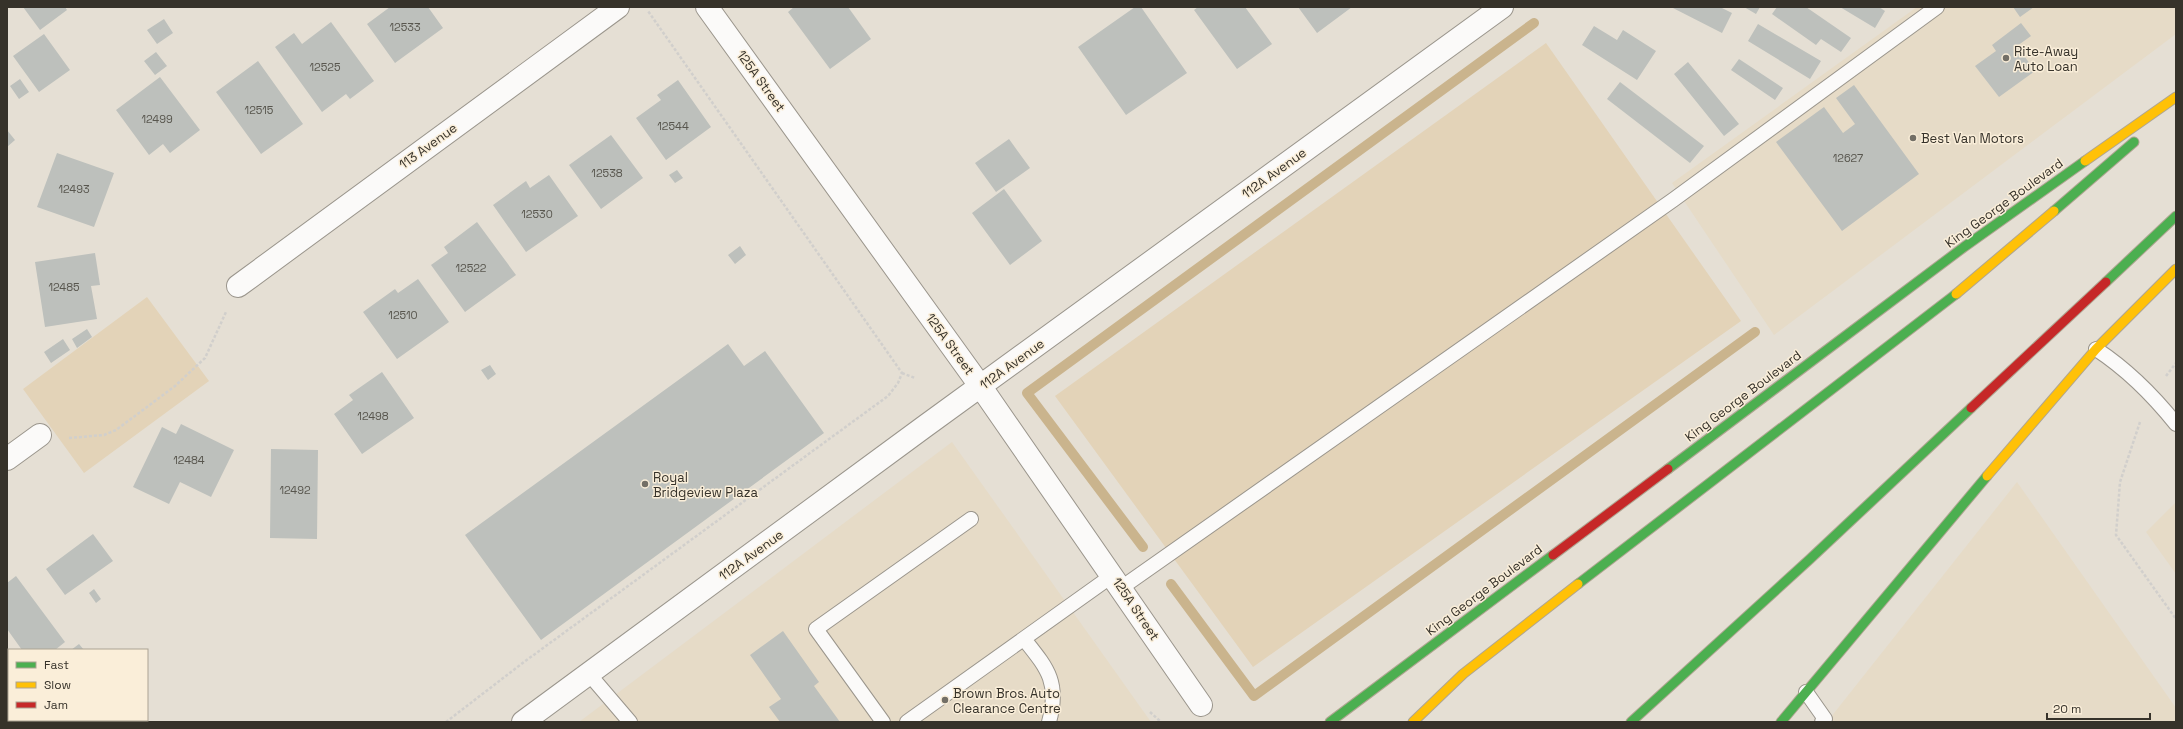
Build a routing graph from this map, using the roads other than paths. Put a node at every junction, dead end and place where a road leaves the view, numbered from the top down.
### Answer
1 (618, 7) edge
2 (707, 7) edge
3 (1502, 7) edge
4 (1937, 7) edge
5 (2176, 97) edge
6 (2176, 105) edge
7 (2152, 126) dead end
8 (2141, 136) dead end
9 (2176, 216) edge
10 (2176, 269) edge
11 (238, 286) road end
12 (2096, 349) junction
13 (981, 387) junction
14 (2176, 424) edge
15 (40, 435) road end
16 (7, 458) edge
17 (971, 519) dead end
18 (1117, 581) junction
19 (1024, 639) junction
20 (589, 674) junction
21 (1806, 692) junction
22 (1201, 705) dead end
23 (1825, 721) edge
24 (523, 722) edge
25 (630, 722) edge
26 (883, 722) edge
27 (907, 722) edge
28 (1049, 722) edge
29 (1330, 722) edge
30 (1413, 722) edge
31 (1631, 722) edge
32 (1781, 722) edge

1 - 11 street, 113 Avenue
2 - 13 street, 125A Street
3 - 13 street, 112A Avenue
4 - 18 lane
5 - 29 main road, King George Boulevard
6 - 7 main road
8 - 30 main road
9 - 31 main road
10 - 12 main road
12 - 14 lane
12 - 21 main road
13 - 18 street, 125A Street
13 - 20 street, 112A Avenue
15 - 16 street
17 - 26 lane
18 - 19 lane
18 - 22 street, 125A Street
19 - 27 lane
19 - 28 lane
20 - 24 street, 112A Avenue
20 - 25 lane
21 - 23 lane
21 - 32 main road

